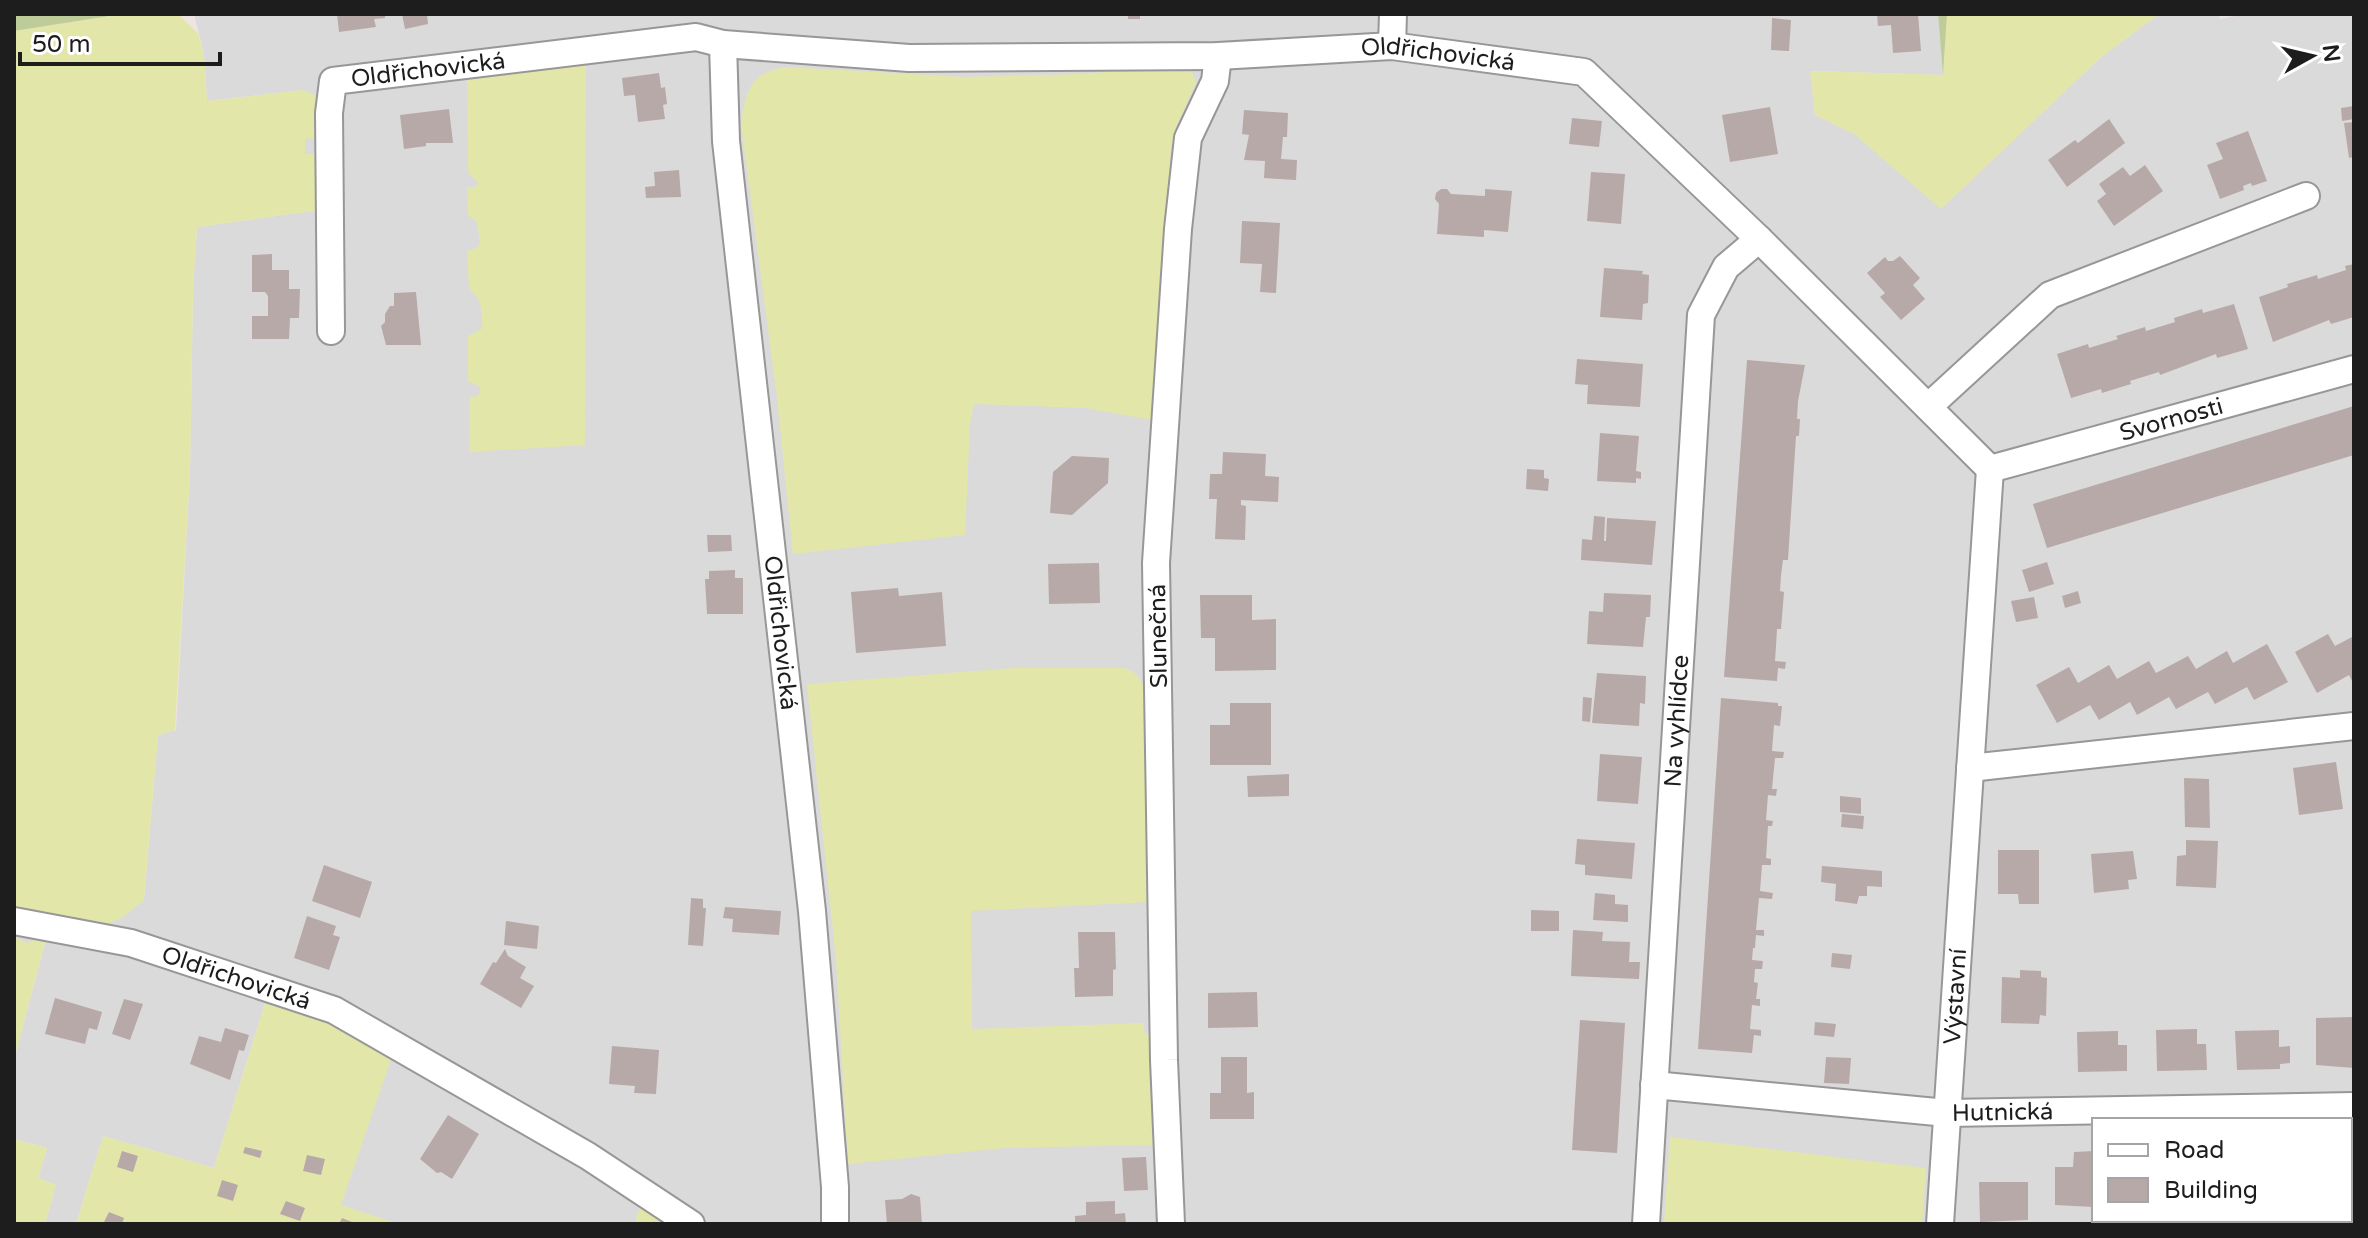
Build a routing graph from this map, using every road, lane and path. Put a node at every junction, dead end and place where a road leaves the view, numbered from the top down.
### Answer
1 (1393, 14) edge
2 (723, 44) junction
3 (1392, 46) junction
4 (1218, 56) junction
5 (2306, 196) dead end
6 (1759, 239) junction
7 (331, 331) dead end
8 (2354, 369) edge
9 (1928, 407) junction
10 (1990, 469) junction
11 (2354, 726) edge
12 (1970, 768) junction
13 (14, 921) edge
14 (1654, 1085) junction
15 (2354, 1106) edge
16 (1947, 1113) junction
17 (691, 1224) edge
18 (835, 1224) edge
19 (1171, 1224) edge
20 (1646, 1224) edge
21 (1940, 1224) edge

1 - 3 street
2 - 4 street, Oldřichovická
2 - 7 street, Oldřichovická
2 - 18 street, Oldřichovická
3 - 4 street, Oldřichovická
3 - 6 street, Oldřichovická
4 - 19 street, Slunečná
5 - 9 street
6 - 9 street, Oldřichovická
6 - 14 street, Na vyhlídce
8 - 10 street, Svornosti
9 - 10 street, Oldřichovická
10 - 12 street, Výstavní
11 - 12 street
12 - 16 street, Výstavní
13 - 17 street, Oldřichovická
14 - 16 street, Hutnická
14 - 20 street, Na vyhlídce
15 - 16 street, Hutnická
16 - 21 street, Výstavní

